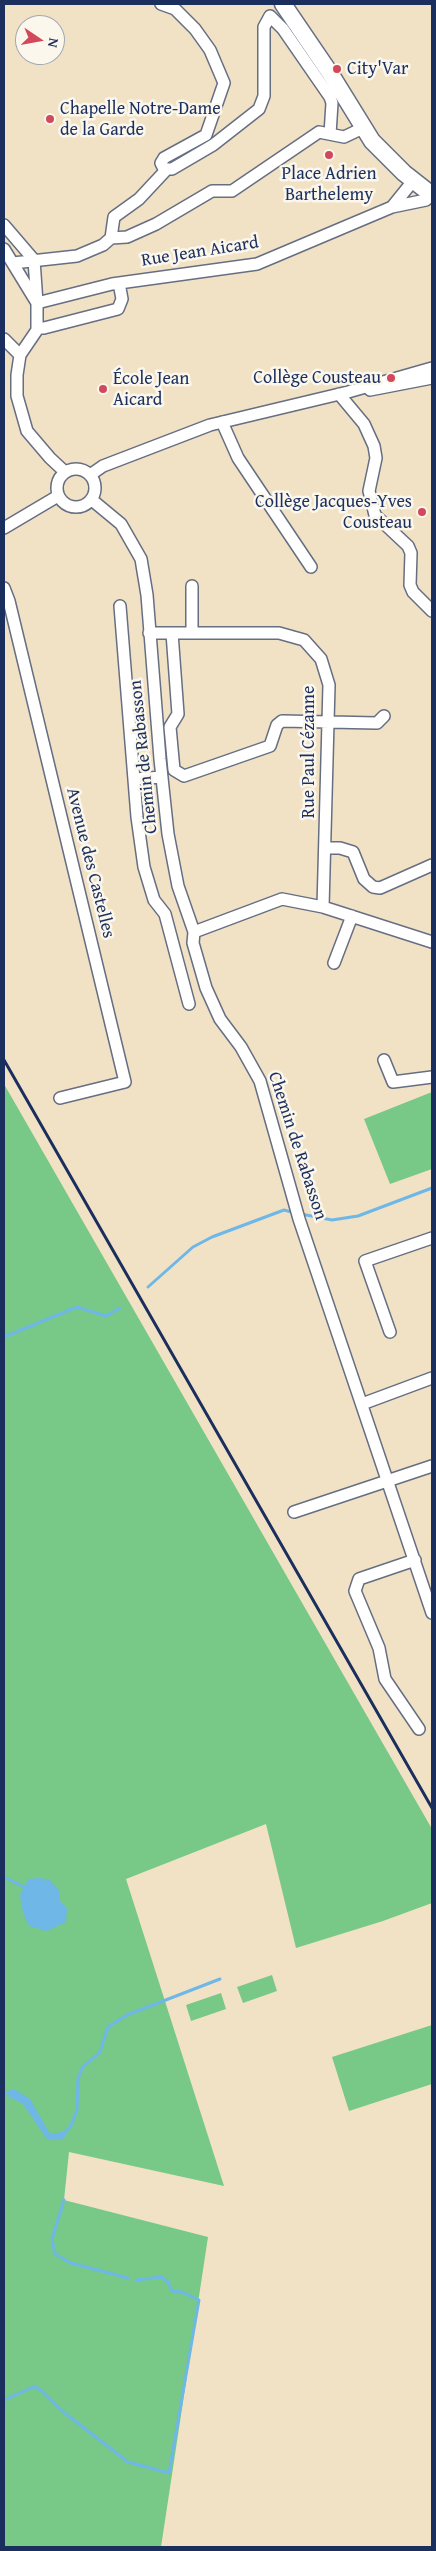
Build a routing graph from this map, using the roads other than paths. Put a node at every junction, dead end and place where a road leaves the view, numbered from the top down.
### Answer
1 (161, 4) edge
2 (282, 4) edge
3 (363, 128) junction
4 (330, 134) junction
5 (167, 169) junction
6 (413, 182) junction
7 (432, 195) edge
8 (392, 207) junction
9 (4, 225) edge
10 (111, 238) junction
11 (4, 249) edge
12 (34, 260) junction
13 (13, 264) junction
14 (119, 283) junction
15 (36, 303) junction
16 (37, 328) junction
17 (4, 339) edge
18 (20, 355) junction
19 (432, 368) edge
20 (432, 378) edge
21 (344, 393) junction
22 (222, 422) junction
23 (65, 472) junction
24 (90, 475) junction
25 (58, 496) junction
26 (92, 500) junction
27 (4, 528) edge
28 (311, 567) dead end
29 (192, 586) dead end
30 (4, 588) edge
31 (120, 606) dead end
32 (432, 611) edge
33 (149, 633) junction
34 (172, 633) junction
35 (192, 633) junction
36 (384, 716) dead end
37 (328, 723) junction
38 (162, 777) junction
39 (134, 779) junction
40 (326, 848) junction
41 (432, 865) edge
42 (323, 907) junction
43 (352, 916) junction
44 (194, 932) junction
45 (432, 942) edge
46 (334, 963) dead end
47 (189, 1004) dead end
48 (384, 1060) dead end
49 (432, 1077) edge
50 (60, 1098) dead end
51 (432, 1238) edge
52 (390, 1332) dead end
53 (432, 1378) edge
54 (362, 1404) junction
55 (432, 1466) edge
56 (389, 1481) junction
57 (294, 1512) dead end
58 (415, 1560) junction
59 (432, 1613) edge
60 (419, 1729) dead end

1 - 5 street
2 - 3 street
3 - 4 street
3 - 6 street
4 - 5 street
4 - 10 street
5 - 10 street
6 - 7 street
6 - 8 street, Rue Jean Aicard
7 - 8 street, Rue Jean Aicard
8 - 14 street, Rue Jean Aicard
9 - 12 street
10 - 12 street
11 - 13 street
12 - 13 street
12 - 15 street
13 - 15 street
14 - 15 street, Rue Jean Aicard
14 - 16 street
15 - 16 street
16 - 18 street
17 - 18 street
18 - 23 street
19 - 21 street
20 - 21 street
21 - 22 street
21 - 32 street
22 - 24 street
22 - 28 street
23 - 24 street
23 - 25 street
24 - 26 street
25 - 26 street
25 - 27 street
26 - 33 street, Chemin de Rabasson
29 - 35 street
30 - 50 street, Avenue des Castelles
31 - 39 street
33 - 34 street, Rue Paul Cézanne
33 - 38 street, Chemin de Rabasson
34 - 35 street, Rue Paul Cézanne
34 - 37 street
35 - 37 street, Rue Paul Cézanne
36 - 37 street
37 - 40 street, Rue Paul Cézanne
38 - 39 street
38 - 44 street, Chemin de Rabasson
39 - 47 street
40 - 41 street
40 - 42 street, Rue Paul Cézanne
42 - 43 street
42 - 44 street
43 - 45 street
43 - 46 street
44 - 54 street, Chemin de Rabasson
48 - 49 street
51 - 52 street
53 - 54 street
54 - 56 street, Chemin de Rabasson
55 - 56 street
56 - 57 street
56 - 58 street, Chemin de Rabasson
58 - 59 street, Chemin de Rabasson
58 - 60 street

